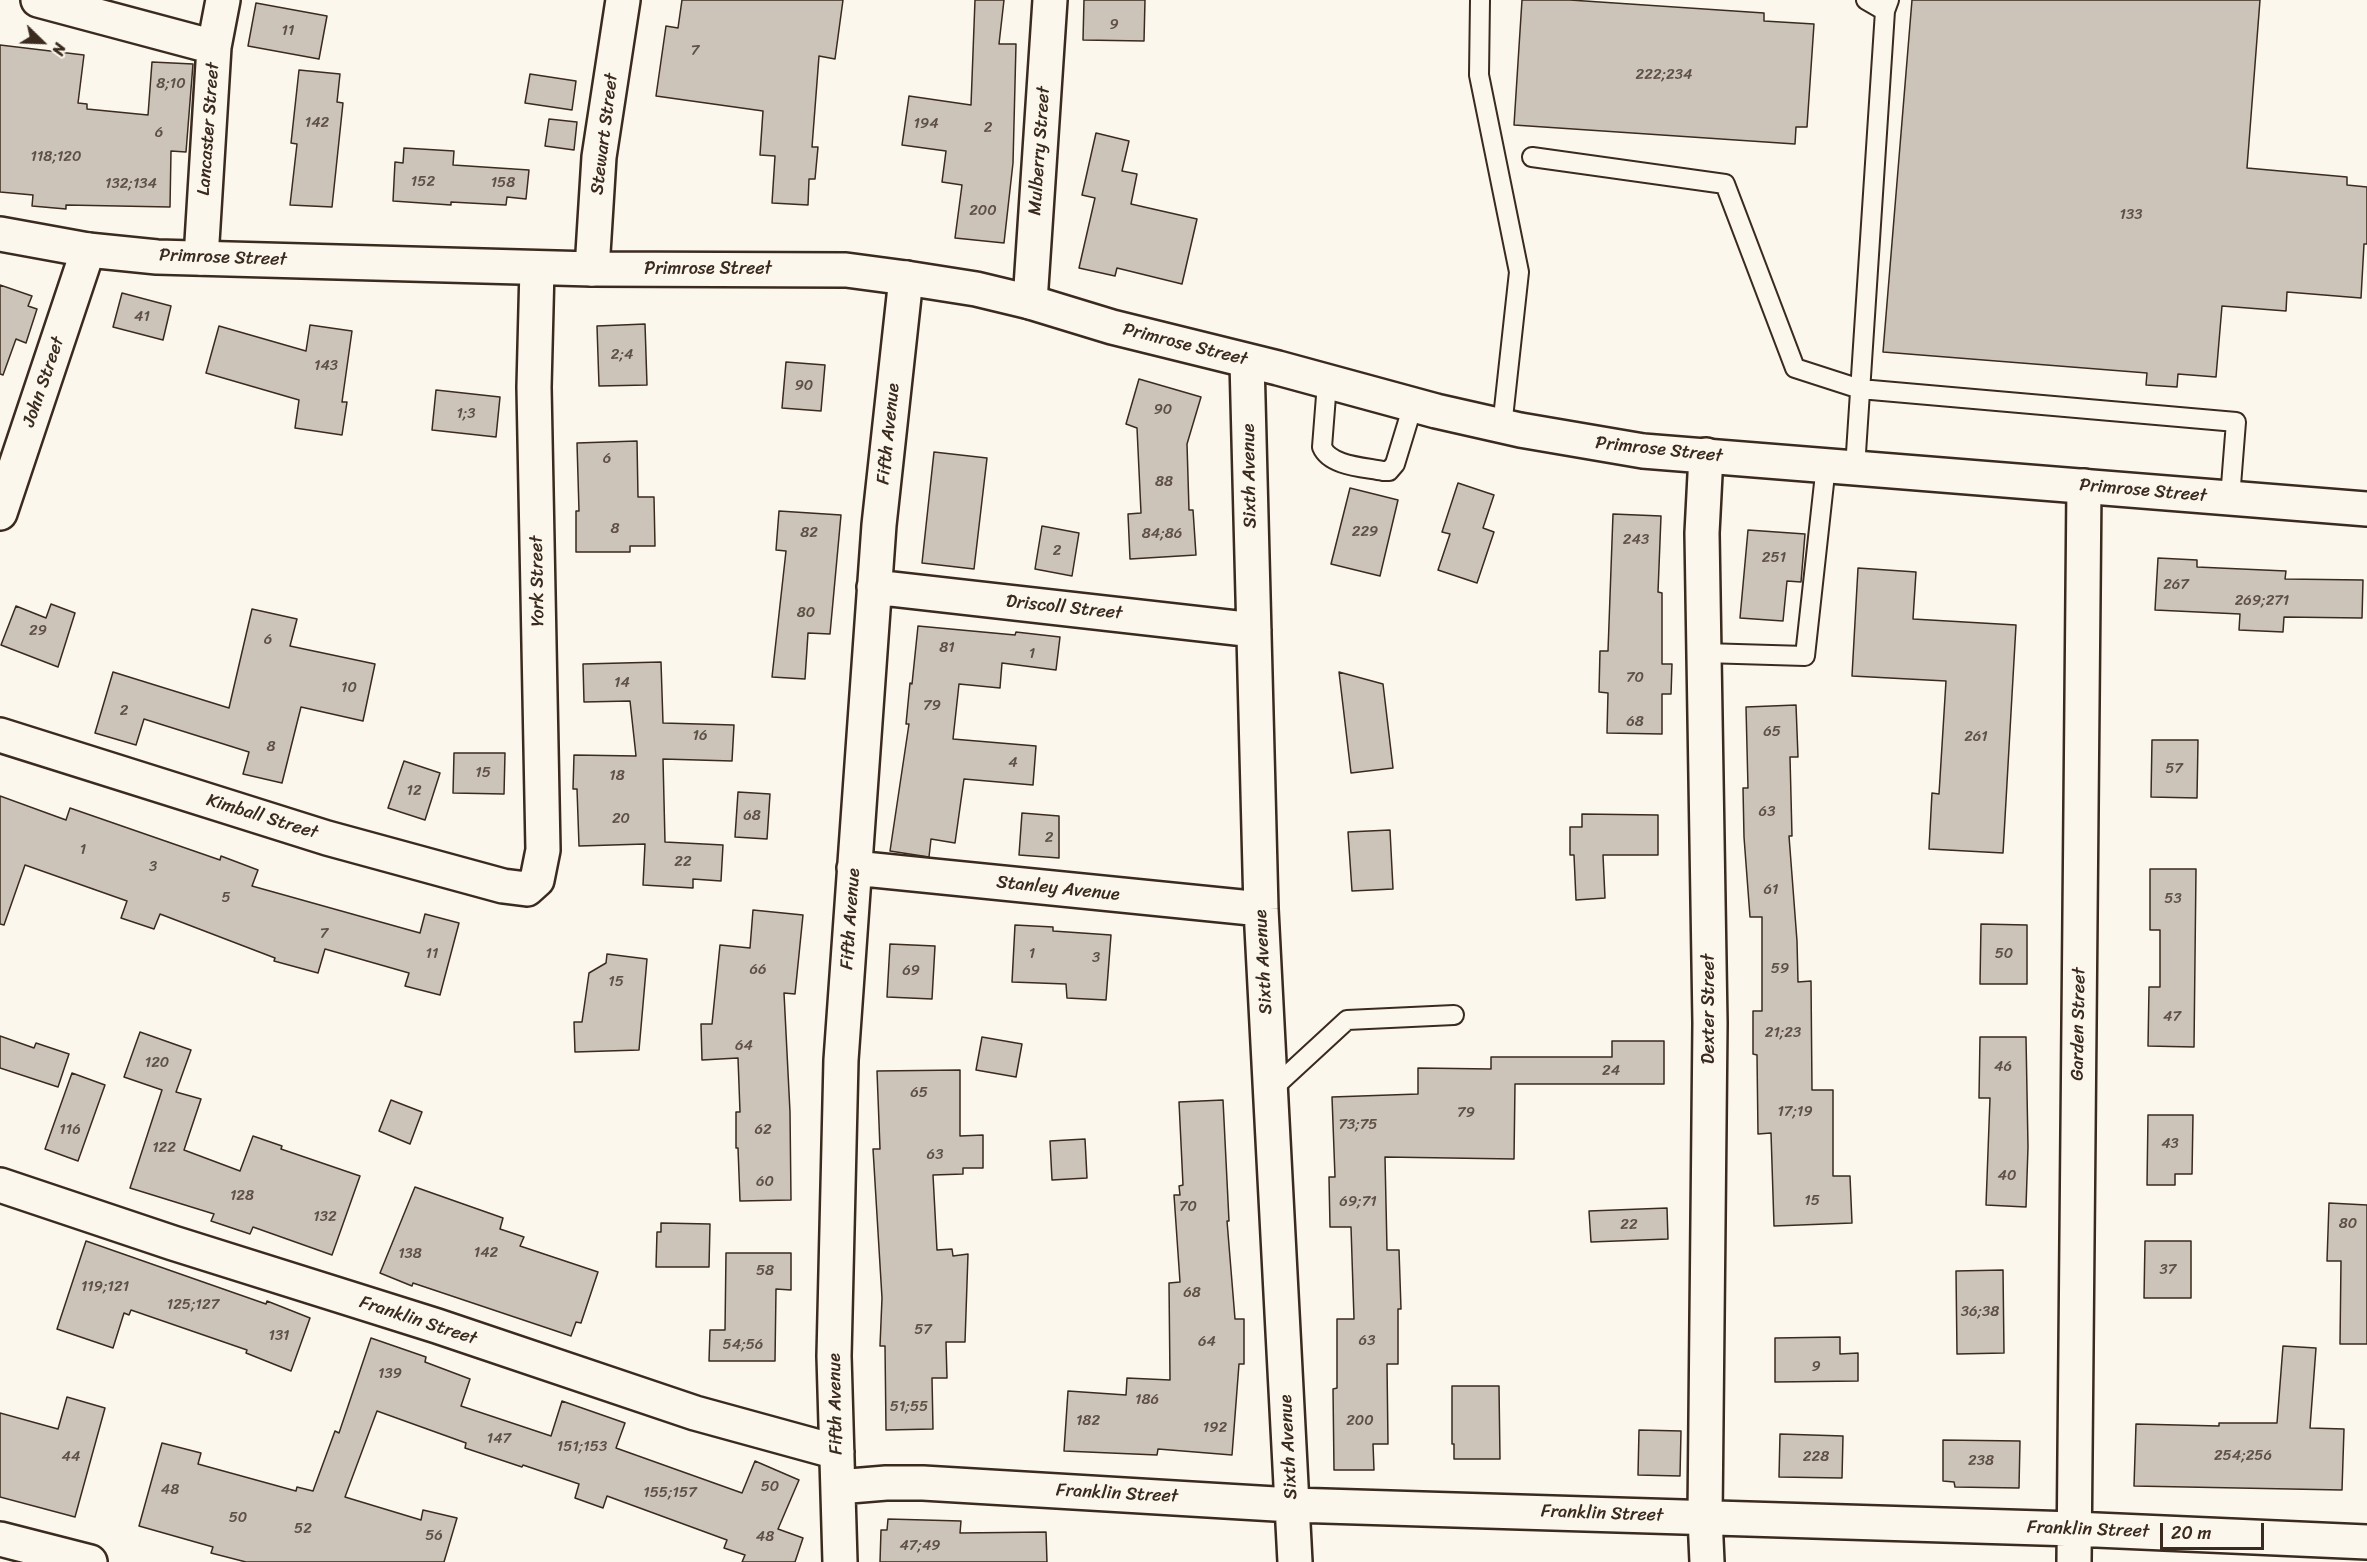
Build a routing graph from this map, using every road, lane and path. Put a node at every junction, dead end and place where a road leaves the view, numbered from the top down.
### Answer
1 (38, 0) edge
2 (223, 0) edge
3 (623, 0) edge
4 (1050, 0) edge
5 (1480, 0) edge
6 (1866, 0) edge
7 (1887, 5) edge
8 (214, 46) junction
9 (1532, 157) dead end
10 (0, 234) edge
11 (88, 250) junction
12 (201, 258) junction
13 (537, 268) junction
14 (592, 269) junction
15 (906, 278) junction
16 (1030, 302) junction
17 (1247, 361) junction
18 (1327, 383) junction
19 (1860, 389) junction
20 (1413, 405) junction
21 (1502, 427) junction
22 (1706, 455) junction
23 (1840, 466) junction
24 (2084, 486) junction
25 (2230, 498) junction
26 (2367, 509) edge
27 (0, 513) edge
28 (874, 587) junction
29 (1254, 630) junction
30 (1704, 653) junction
31 (0, 735) edge
32 (854, 868) junction
33 (527, 889) joint
34 (1262, 909) junction
35 (1454, 1015) dead end
36 (1270, 1091) junction
37 (0, 1185) edge
38 (837, 1452) junction
39 (838, 1487) junction
40 (1292, 1505) junction
41 (1705, 1517) junction
42 (2074, 1529) junction
43 (0, 1539) edge
44 (2367, 1542) edge
45 (90, 1562) edge
46 (840, 1562) edge
47 (1295, 1562) edge
48 (1707, 1562) edge
49 (2074, 1562) edge

1 - 8 street
2 - 8 street, Lancaster Street
3 - 14 street, Stewart Street
4 - 16 street, Mulberry Street
5 - 21 lane
6 - 7 lane
7 - 19 lane
8 - 12 street, Lancaster Street
9 - 19 lane
10 - 11 street, Primrose Street
11 - 12 street, Primrose Street
11 - 27 street, John Street
12 - 13 street, Primrose Street
13 - 14 street, Primrose Street
13 - 33 street, York Street
14 - 15 street, Primrose Street
15 - 16 street, Primrose Street
15 - 28 street, Fifth Avenue
16 - 17 street, Primrose Street
17 - 18 street, Primrose Street
17 - 29 street, Sixth Avenue
18 - 20 street, Primrose Street
18 - 20 lane
19 - 23 lane
19 - 25 lane
20 - 21 street, Primrose Street
21 - 22 street, Primrose Street
22 - 23 street, Primrose Street
22 - 30 street, Dexter Street
23 - 24 street, Primrose Street
23 - 30 lane
24 - 25 street, Primrose Street
24 - 42 street, Garden Street
25 - 26 street, Primrose Street
28 - 29 street, Driscoll Street
28 - 32 street, Fifth Avenue
29 - 34 street, Sixth Avenue
30 - 41 street, Dexter Street
31 - 33 street, Kimball Street
32 - 34 street, Stanley Avenue
32 - 38 street, Fifth Avenue
34 - 36 street, Sixth Avenue
35 - 36 lane
36 - 40 street, Sixth Avenue
37 - 38 street, Franklin Street
38 - 39 street, Fifth Avenue
39 - 40 street, Franklin Street
39 - 46 street, Fifth Avenue
40 - 41 street, Franklin Street
40 - 47 street, Sixth Avenue
41 - 42 street, Franklin Street
41 - 48 street, Dexter Street
42 - 44 street, Franklin Street
42 - 49 street, Garden Street
43 - 45 street

